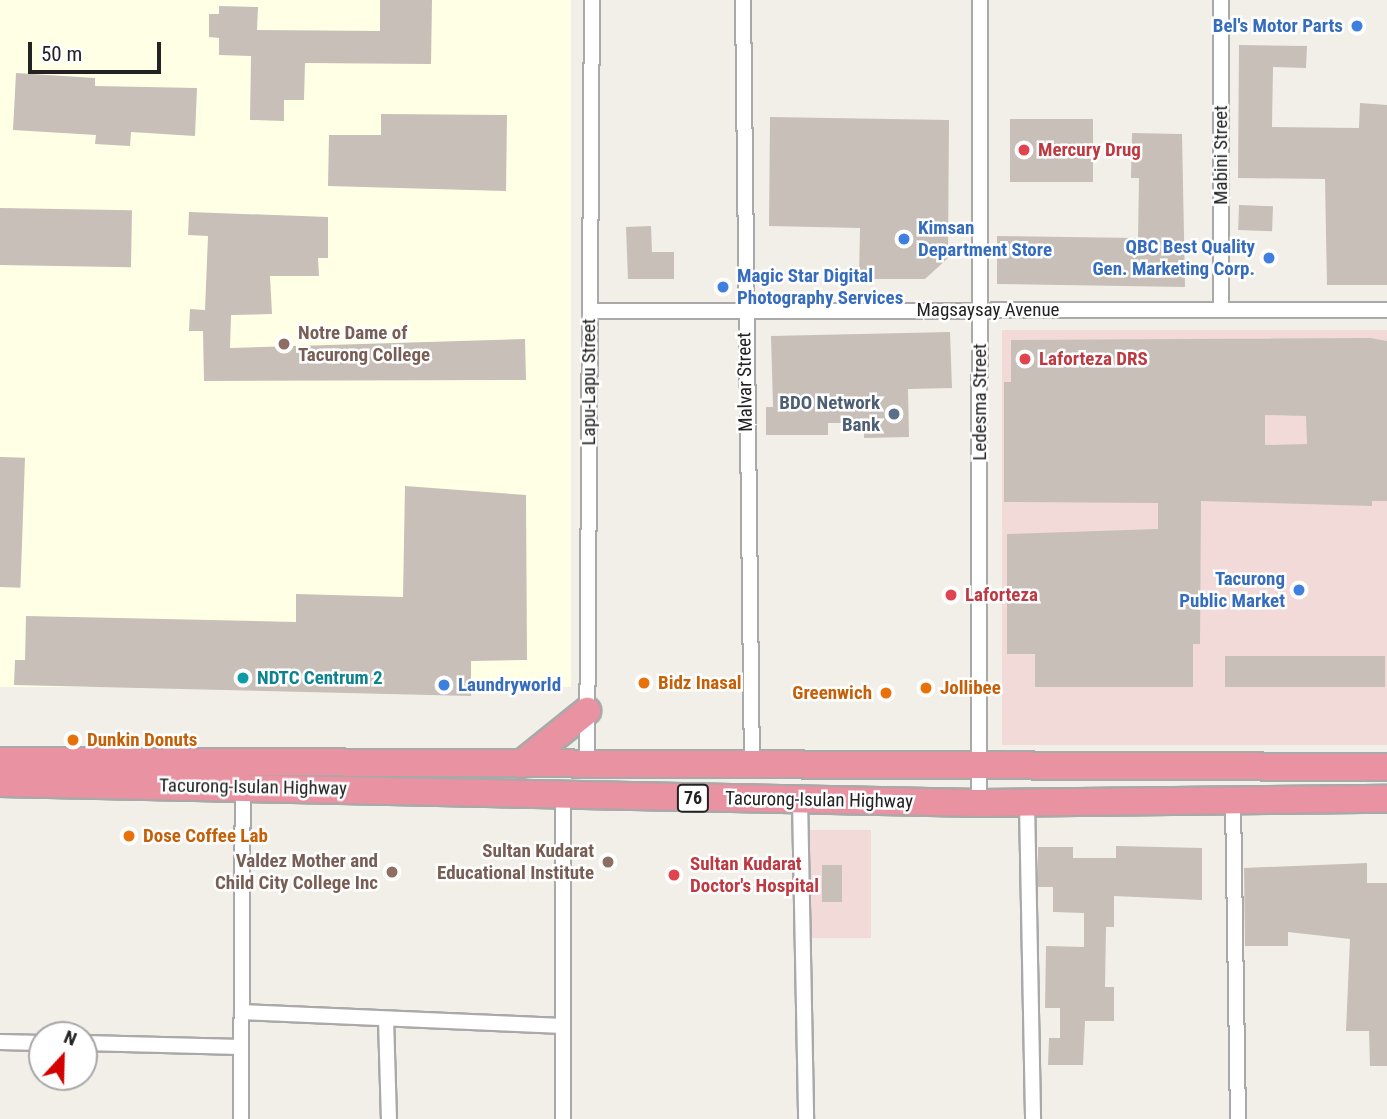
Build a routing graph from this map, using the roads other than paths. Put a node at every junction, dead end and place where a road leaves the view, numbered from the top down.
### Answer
1 (592, 0) edge
2 (743, 0) edge
3 (980, 0) edge
4 (1221, 0) edge
5 (980, 310) junction
6 (1220, 310) junction
7 (1387, 310) edge
8 (590, 311) junction
9 (743, 311) junction
10 (587, 712) junction
11 (0, 761) edge
12 (522, 764) junction
13 (587, 764) junction
14 (752, 765) junction
15 (979, 765) junction
16 (1387, 767) edge
17 (0, 783) edge
18 (243, 786) junction
19 (564, 795) junction
20 (800, 799) junction
21 (1387, 799) edge
22 (1233, 801) junction
23 (979, 803) junction
24 (1027, 803) junction
25 (242, 1012) junction
26 (386, 1019) junction
27 (562, 1026) junction
28 (0, 1042) edge
29 (28, 1043) edge
30 (98, 1043) edge
31 (241, 1047) junction
32 (241, 1119) edge
33 (389, 1119) edge
34 (563, 1119) edge
35 (806, 1119) edge
36 (1033, 1119) edge
37 (1238, 1119) edge

1 - 8 street, Lapu-Lapu Street
2 - 9 street, Malvar Street
3 - 5 street, Ledesma Street
4 - 6 street, Mabini Street
5 - 6 street, Magsaysay Avenue
5 - 9 street, Magsaysay Avenue
5 - 15 street, Ledesma Street
6 - 7 street, Magsaysay Avenue
8 - 9 street, Magsaysay Avenue
8 - 10 street, Lapu-Lapu Street
9 - 14 street, Malvar Street
10 - 12 highway
10 - 13 street, Lapu-Lapu Street
11 - 12 highway, Tacurong-Isulan Highway / 76
12 - 13 highway, Tacurong-Isulan Highway / 76
13 - 14 highway, Tacurong-Isulan Highway / 76
14 - 15 highway, Tacurong-Isulan Highway / 76
15 - 16 highway, Tacurong-Isulan Highway / 76
15 - 23 street, Ledesma Street
17 - 18 highway, Tacurong-Isulan Highway / 76
18 - 19 highway, Tacurong-Isulan Highway / 76
18 - 25 street
19 - 20 highway, Tacurong-Isulan Highway / 76
19 - 27 street
20 - 23 highway, Tacurong-Isulan Highway / 76
20 - 35 street
21 - 22 highway, Tacurong-Isulan Highway / 76
22 - 24 highway, Tacurong-Isulan Highway / 76
22 - 37 street
23 - 24 highway, Tacurong-Isulan Highway / 76
24 - 36 street
25 - 26 street
25 - 31 street
26 - 27 street
26 - 33 street
27 - 34 street
28 - 29 street
30 - 31 street
31 - 32 street

